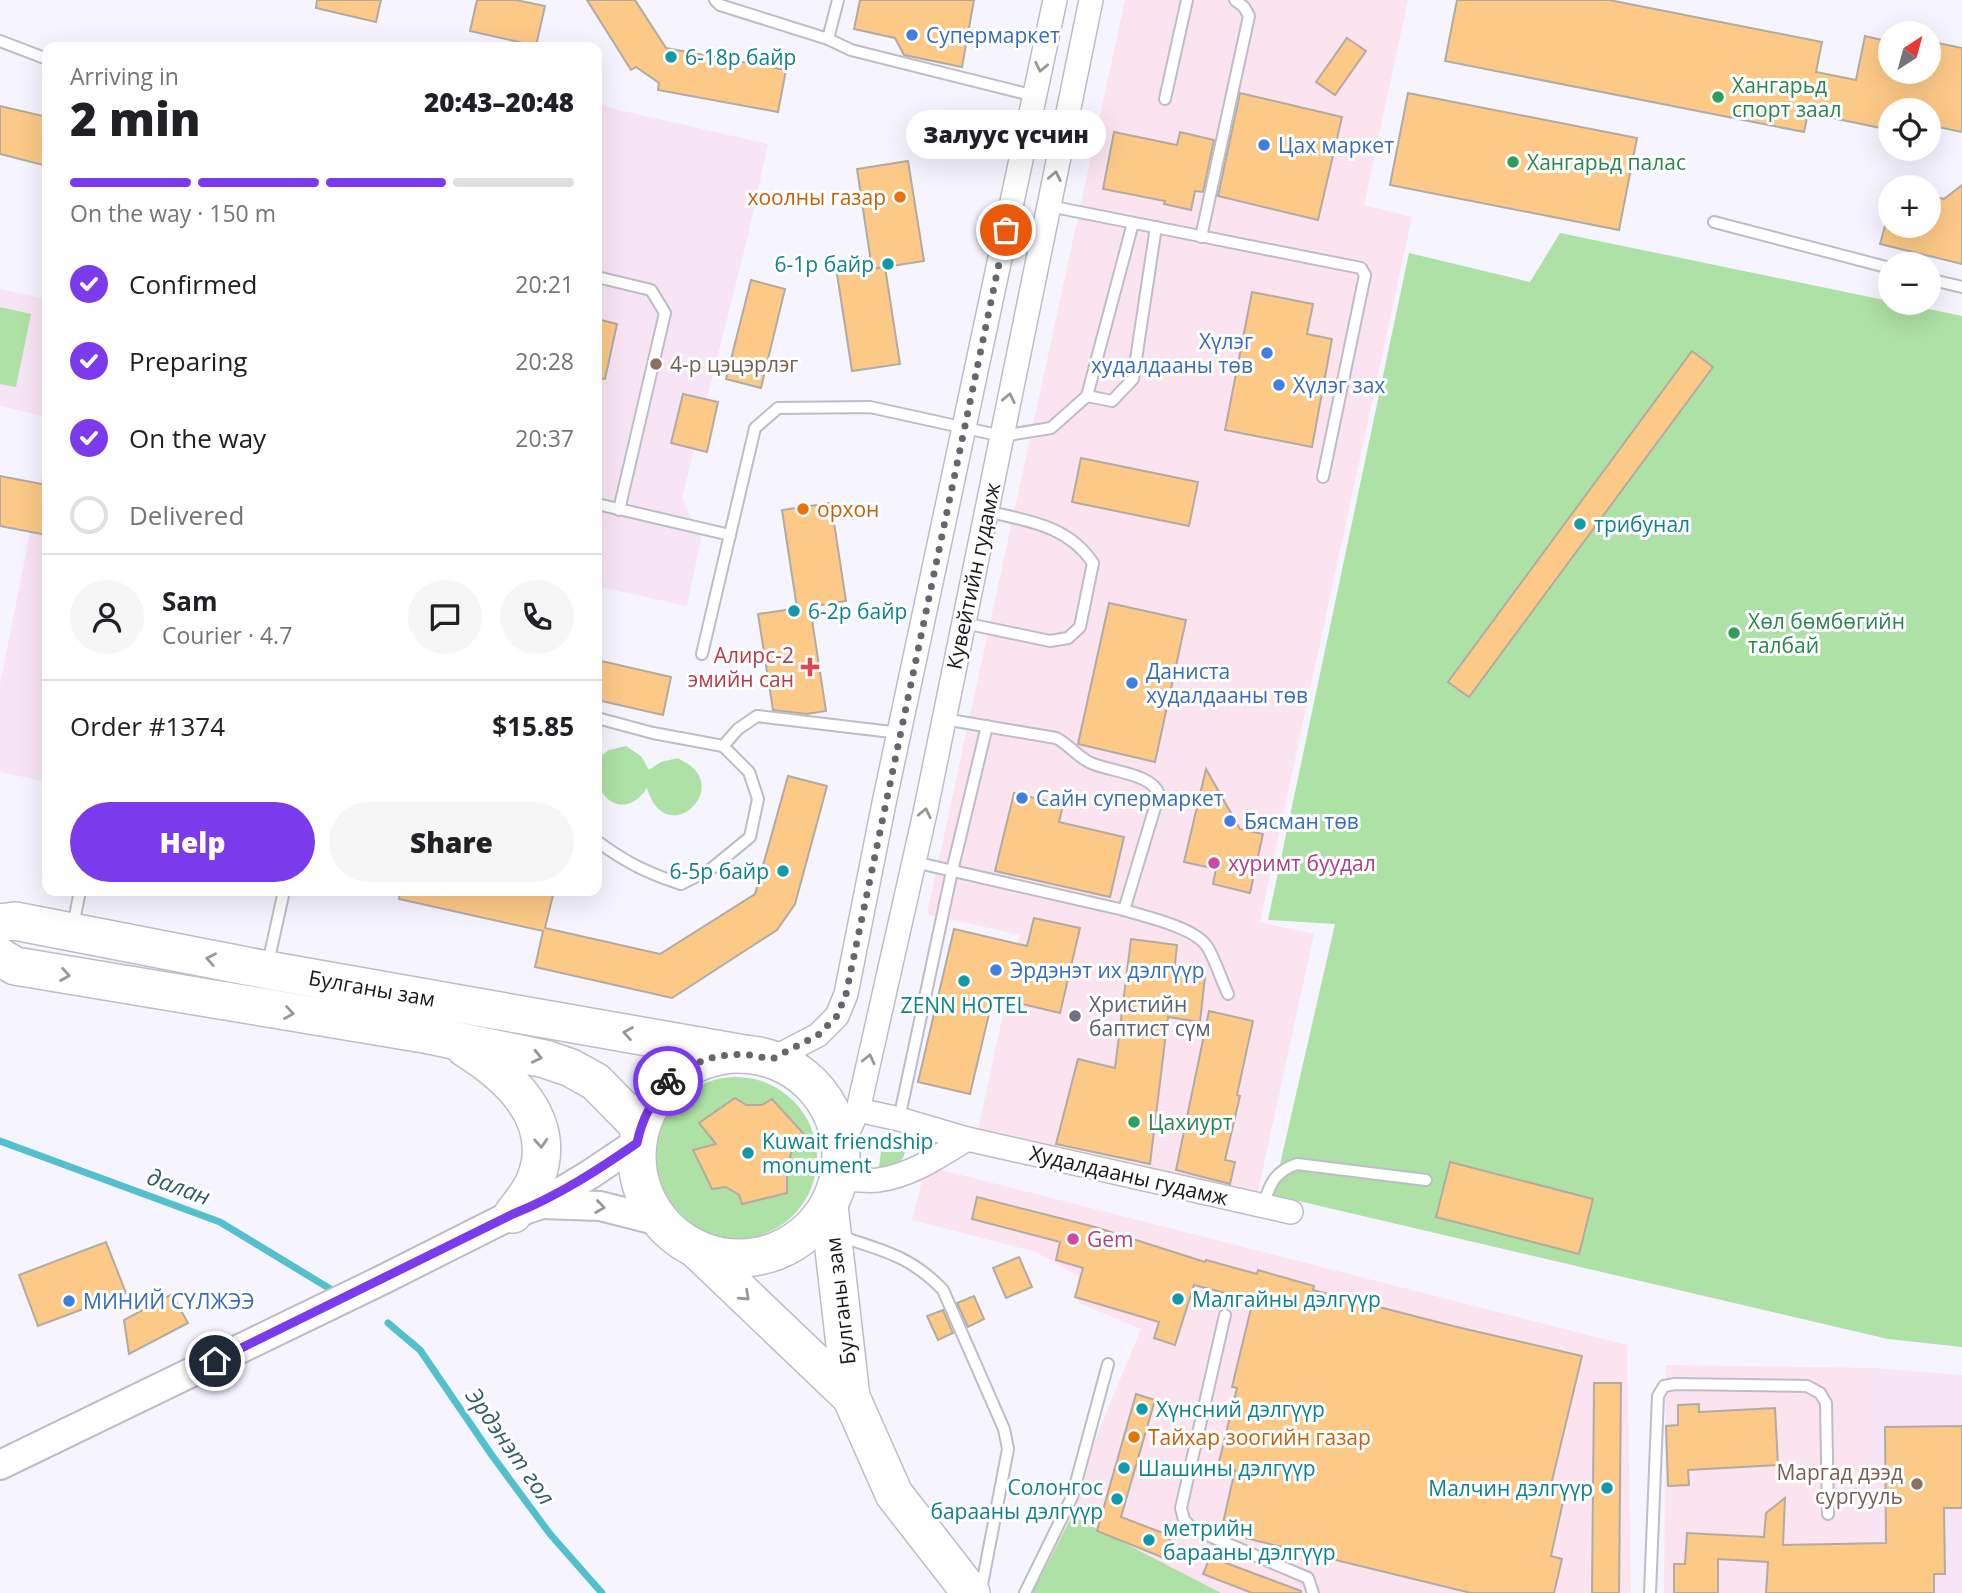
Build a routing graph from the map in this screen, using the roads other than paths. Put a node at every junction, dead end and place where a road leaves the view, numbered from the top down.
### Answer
1 (715, 0) edge
2 (838, 0) edge
3 (1055, 0) edge
4 (1091, 0) edge
5 (1188, 0) edge
6 (1235, 0) edge
7 (828, 39) junction
8 (0, 41) edge
9 (42, 57) edge
10 (1034, 96) junction
11 (1165, 99) dead end
12 (1049, 206) junction
13 (1714, 222) dead end
14 (1133, 223) junction
15 (1156, 227) junction
16 (1201, 237) junction
17 (1878, 265) edge
18 (602, 278) edge
19 (1941, 282) edge
20 (1962, 287) edge
21 (1087, 396) junction
22 (963, 429) junction
23 (1002, 436) junction
24 (1323, 477) dead end
25 (602, 505) edge
26 (620, 510) junction
27 (986, 511) junction
28 (730, 535) junction
29 (964, 622) junction
30 (702, 654) dead end
31 (602, 719) edge
32 (944, 719) junction
33 (987, 726) junction
34 (900, 733) junction
35 (723, 746) junction
36 (602, 845) edge
37 (914, 862) junction
38 (952, 871) junction
39 (79, 896) edge
40 (283, 896) edge
41 (1124, 910) junction
42 (0, 923) edge
43 (72, 932) junction
44 (0, 957) edge
45 (267, 970) junction
46 (1227, 994) dead end
47 (452, 1040) junction
48 (758, 1056) junction
49 (858, 1110) junction
50 (899, 1119) junction
51 (638, 1135) junction
52 (967, 1139) junction
53 (1426, 1180) dead end
54 (835, 1191) junction
55 (1263, 1205) junction
56 (526, 1209) junction
57 (1291, 1212) dead end
58 (659, 1221) junction
59 (695, 1249) junction
60 (1225, 1315) dead end
61 (1108, 1364) dead end
62 (851, 1397) junction
63 (0, 1465) edge
64 (1828, 1514) dead end
65 (971, 1593) edge
66 (980, 1593) edge
67 (1025, 1593) edge
68 (1313, 1593) edge
69 (1650, 1593) edge

1 - 7 lane
2 - 7 lane
3 -> 10 street, Кувейтийн гудамж
12 -> 4 street, Кувейтийн гудамж
5 - 11 lane
6 - 16 lane
7 - 10 lane
8 - 9 lane
10 - 22 street, Кувейтийн гудамж
12 - 14 lane
23 -> 12 street, Кувейтийн гудамж
13 - 17 lane
14 - 15 lane
14 - 21 lane
15 - 16 lane
15 - 21 lane
16 - 24 lane
18 - 26 lane
19 - 20 lane
21 - 23 lane
22 - 23 lane
22 - 28 lane
22 - 34 street, Кувейтийн гудамж
23 - 27 street, Кувейтийн гудамж
25 - 26 lane
26 - 28 lane
27 - 29 street, Кувейтийн гудамж
27 - 29 lane
28 - 30 lane
29 - 32 street, Кувейтийн гудамж
31 - 35 lane
32 - 33 lane
37 -> 32 street, Кувейтийн гудамж
33 - 38 lane
33 - 41 lane
34 - 35 lane
34 - 48 street, Кувейтийн гудамж
35 - 36 lane
37 - 38 lane
49 -> 37 street, Кувейтийн гудамж
38 - 41 lane
38 - 50 lane
39 - 43 lane
40 - 45 lane
41 - 46 lane
42 - 43 highway, Булганы зам
45 -> 43 highway, Булганы зам
44 -> 47 highway, Булганы зам
48 -> 45 highway, Булганы зам
47 -> 51 highway, Булганы зам
47 -> 56 highway
48 - 51 highway
48 - 54 highway
49 - 50 street, Худалдааны гудамж
49 - 54 street, Кувейтийн гудамж
50 - 52 street, Худалдааны гудамж
51 - 56 street
51 - 58 highway
52 - 54 street
52 - 55 street, Худалдааны гудамж
53 - 55 lane
54 - 59 highway
54 - 62 highway, Булганы зам
54 - 66 lane
55 - 57 street, Худалдааны гудамж
56 -> 58 street
56 - 63 street
58 - 59 highway
59 -> 62 highway, Булганы зам
60 - 68 lane
61 - 67 lane
62 - 65 highway, Булганы зам
64 - 69 lane

